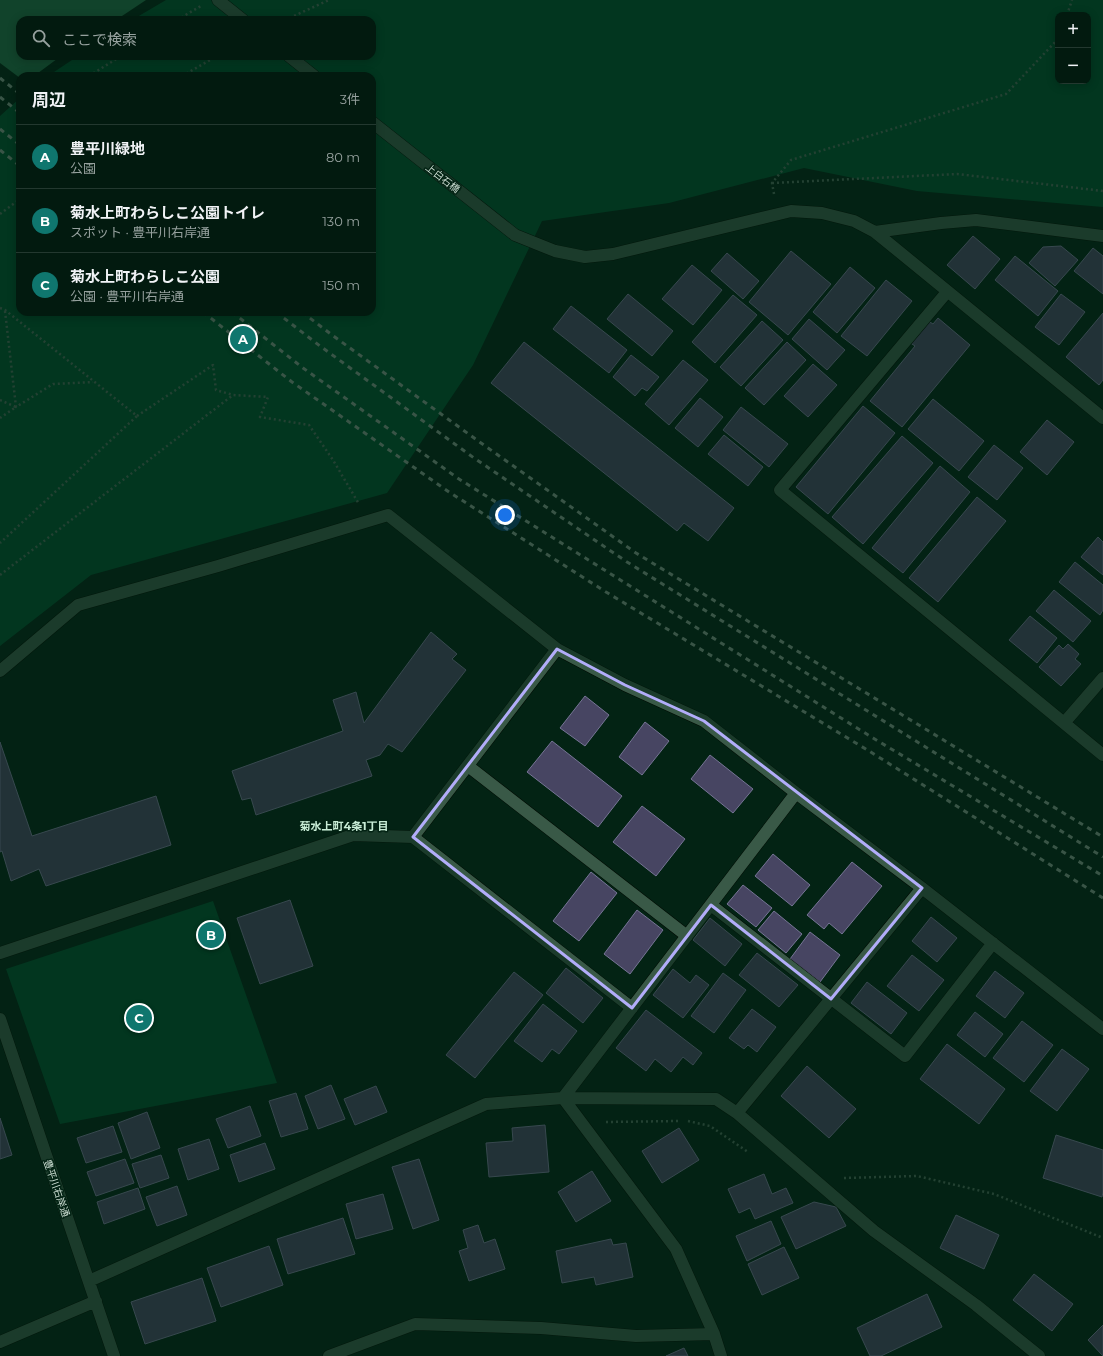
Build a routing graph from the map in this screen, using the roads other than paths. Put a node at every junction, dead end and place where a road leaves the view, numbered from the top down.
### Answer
1 (212, 1) edge
2 (236, 16) edge
3 (294, 60) edge
4 (309, 72) edge
5 (376, 125) edge
6 (875, 232) junction
7 (1103, 236) edge
8 (947, 292) junction
9 (1103, 418) edge
10 (557, 649) junction
11 (0, 671) edge
12 (1103, 678) edge
13 (1064, 723) junction
14 (1103, 755) edge
15 (468, 766) junction
16 (796, 793) junction
17 (413, 837) junction
18 (922, 888) junction
19 (711, 905) junction
20 (687, 936) junction
21 (993, 943) junction
22 (0, 953) edge
23 (831, 999) junction
24 (632, 1008) junction
25 (0, 1019) edge
26 (1103, 1030) edge
27 (563, 1098) junction
28 (737, 1113) junction
29 (89, 1281) junction
30 (96, 1301) junction
31 (714, 1334) junction
32 (0, 1342) edge
33 (114, 1356) edge
34 (329, 1356) edge
35 (721, 1356) edge
36 (1039, 1356) edge

1 - 2 street
3 - 4 street
5 - 6 street, 上白石橋
6 - 7 street
6 - 8 street, 上白石橋
8 - 9 street, 上白石橋
8 - 13 street
10 - 11 street
10 - 15 street
10 - 16 street
12 - 13 street
13 - 14 street
15 - 17 street
15 - 20 street
16 - 18 street
16 - 19 street
17 - 22 street
17 - 24 street
18 - 21 street
18 - 23 street
19 - 20 street
19 - 23 street
20 - 24 street
21 - 23 street
21 - 26 street
23 - 28 street
24 - 27 street
25 - 29 street, 豊平川右岸通
27 - 28 street
27 - 29 street
27 - 31 street
28 - 36 street
29 - 30 street, 豊平川右岸通
30 - 32 street
30 - 33 street, 豊平川右岸通
31 - 34 street
31 - 35 street

